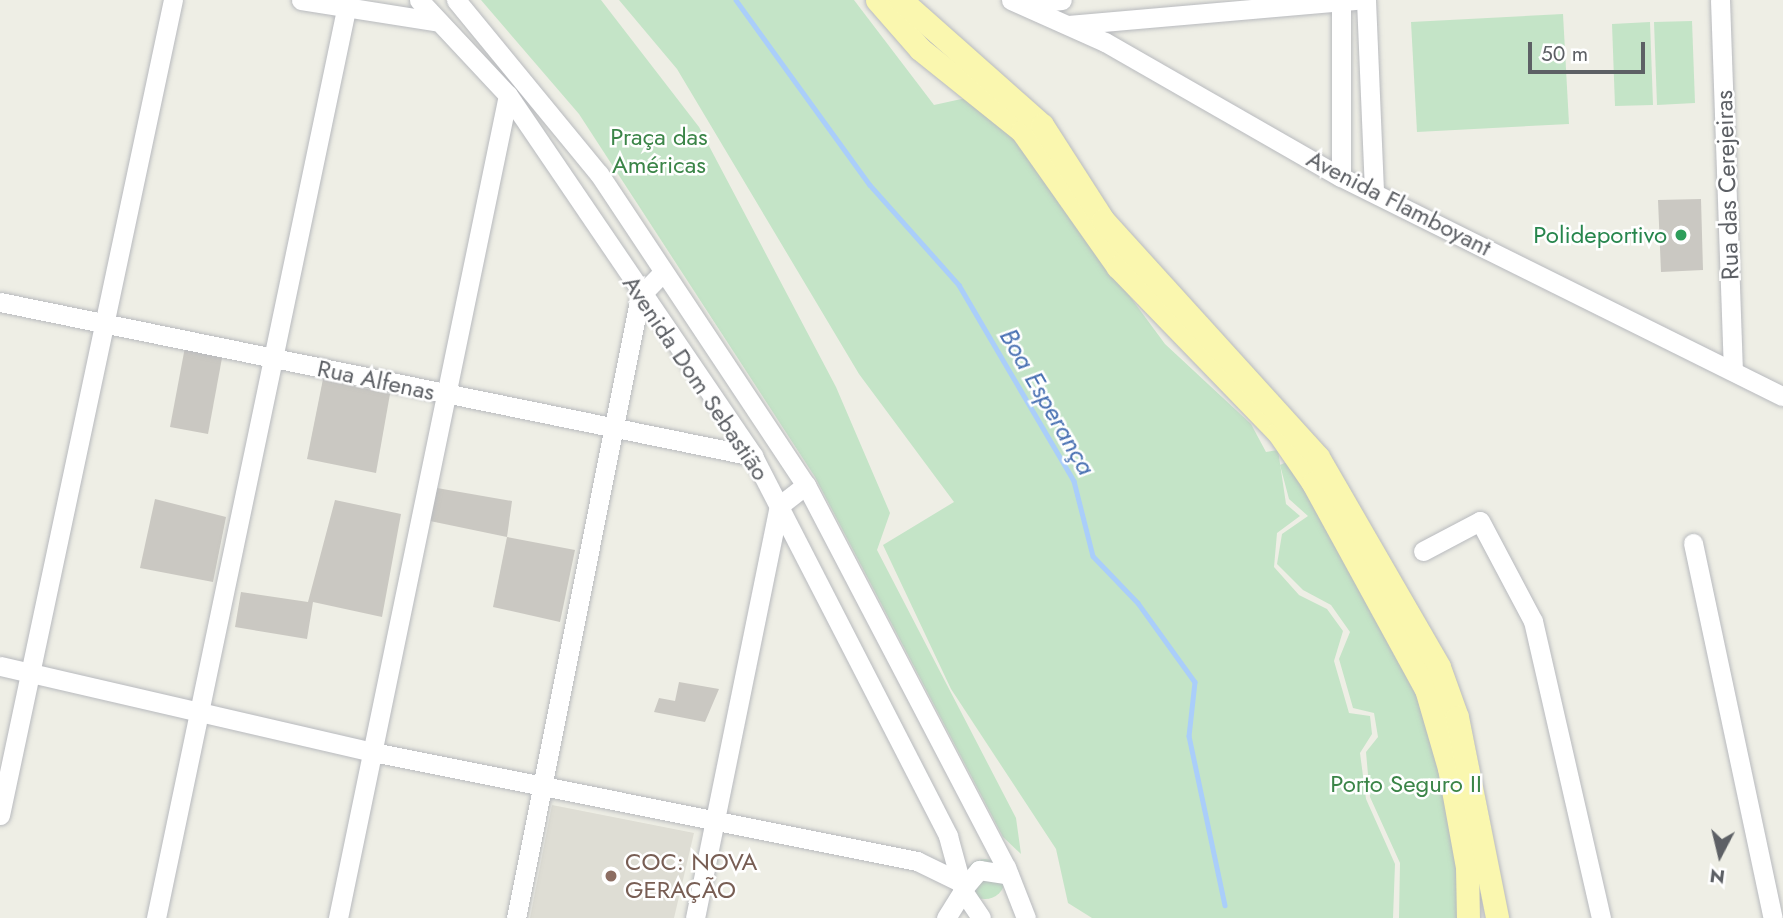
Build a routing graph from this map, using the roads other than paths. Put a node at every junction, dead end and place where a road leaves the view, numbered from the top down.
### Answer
1 (173, 0) edge
2 (302, 0) edge
3 (419, 0) edge
4 (456, 0) edge
5 (877, 0) edge
6 (901, 0) edge
7 (1062, 0) edge
8 (1366, 0) edge
9 (1720, 0) edge
10 (1347, 1) edge
11 (1015, 2) edge
12 (346, 9) junction
13 (434, 21) junction
14 (1064, 25) junction
15 (508, 95) junction
16 (1342, 177) junction
17 (1374, 190) junction
18 (668, 279) junction
19 (640, 296) junction
20 (0, 302) edge
21 (103, 323) junction
22 (273, 359) junction
23 (1733, 370) junction
24 (443, 394) junction
25 (1783, 396) edge
26 (619, 430) junction
27 (753, 456) junction
28 (806, 485) junction
29 (779, 506) junction
30 (1693, 543) dead end
31 (1423, 551) dead end
32 (0, 666) edge
33 (33, 674) junction
34 (200, 714) junction
35 (373, 752) junction
36 (544, 784) junction
37 (0, 815) edge
38 (717, 821) junction
39 (1009, 875) junction
40 (961, 882) junction
41 (156, 918) edge
42 (338, 918) edge
43 (516, 918) edge
44 (695, 918) edge
45 (946, 918) edge
46 (981, 918) edge
47 (1026, 918) edge
48 (1468, 918) edge
49 (1497, 918) edge
50 (1601, 918) edge
51 (1773, 918) edge

1 - 21 street
2 - 12 street
3 - 13 street, Avenida Dom Sebastião
4 - 18 street, Avenida Dom Sebastião
5 - 48 main road
6 - 49 main road
7 - 11 street
8 - 17 street
9 - 23 street, Rua das Cerejeiras
10 - 14 street
10 - 16 street
11 - 14 street, Avenida Flamboyant
12 - 13 street
12 - 22 street
13 - 15 street, Avenida Dom Sebastião
14 - 16 street, Avenida Flamboyant
15 - 19 street, Avenida Dom Sebastião
15 - 24 street
16 - 17 street, Avenida Flamboyant
17 - 23 street, Avenida Flamboyant
18 - 19 street
18 - 28 street, Avenida Dom Sebastião
19 - 26 street
19 - 27 street, Avenida Dom Sebastião
20 - 21 street, Rua Alfenas
21 - 22 street, Rua Alfenas
21 - 33 street
22 - 24 street, Rua Alfenas
22 - 34 street
23 - 25 street, Avenida Flamboyant
24 - 26 street, Rua Alfenas
24 - 35 street
26 - 27 street, Rua Alfenas
26 - 36 street
27 - 29 street, Avenida Dom Sebastião
28 - 29 street
28 - 39 street, Avenida Dom Sebastião
29 - 38 street
29 - 40 street, Avenida Dom Sebastião
30 - 51 street
31 - 50 street
32 - 33 street
33 - 34 street
33 - 37 street
34 - 35 street
34 - 41 street
35 - 36 street
35 - 42 street
36 - 38 street
36 - 43 street
38 - 40 street
38 - 44 street
39 - 40 street
39 - 47 street, Avenida Dom Sebastião
40 - 45 street
40 - 46 street, Avenida Dom Sebastião

